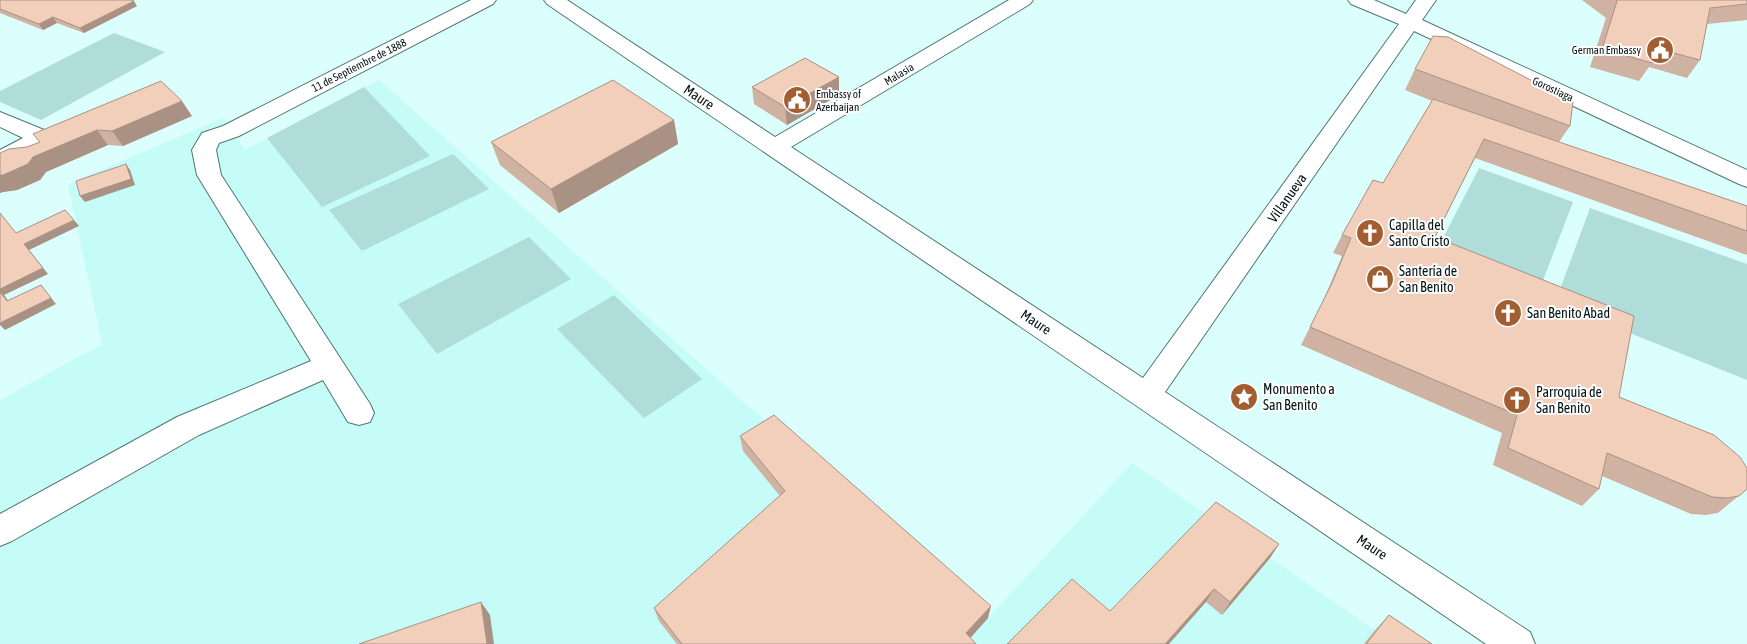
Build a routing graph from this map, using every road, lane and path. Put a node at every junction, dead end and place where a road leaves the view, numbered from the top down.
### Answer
1 (486, 0) edge
2 (554, 0) edge
3 (1024, 0) edge
4 (1358, 0) edge
5 (1426, 0) edge
6 (1412, 23) junction
7 (0, 119) edge
8 (774, 147) junction
9 (0, 160) edge
10 (1747, 179) edge
11 (328, 366) junction
12 (1146, 396) junction
13 (359, 413) dead end
14 (0, 531) edge
15 (1517, 644) edge

1 - 11 street, 11 de Septiembre de 1888
2 - 8 street, Maure
3 - 8 street, Malasia
4 - 6 street, Gorostiaga
5 - 6 street, Villanueva
6 - 10 street, Gorostiaga
6 - 12 street, Villanueva
7 - 9 street
8 - 12 street, Maure
11 - 13 street, 11 de Septiembre de 1888
11 - 14 street
12 - 15 street, Maure

